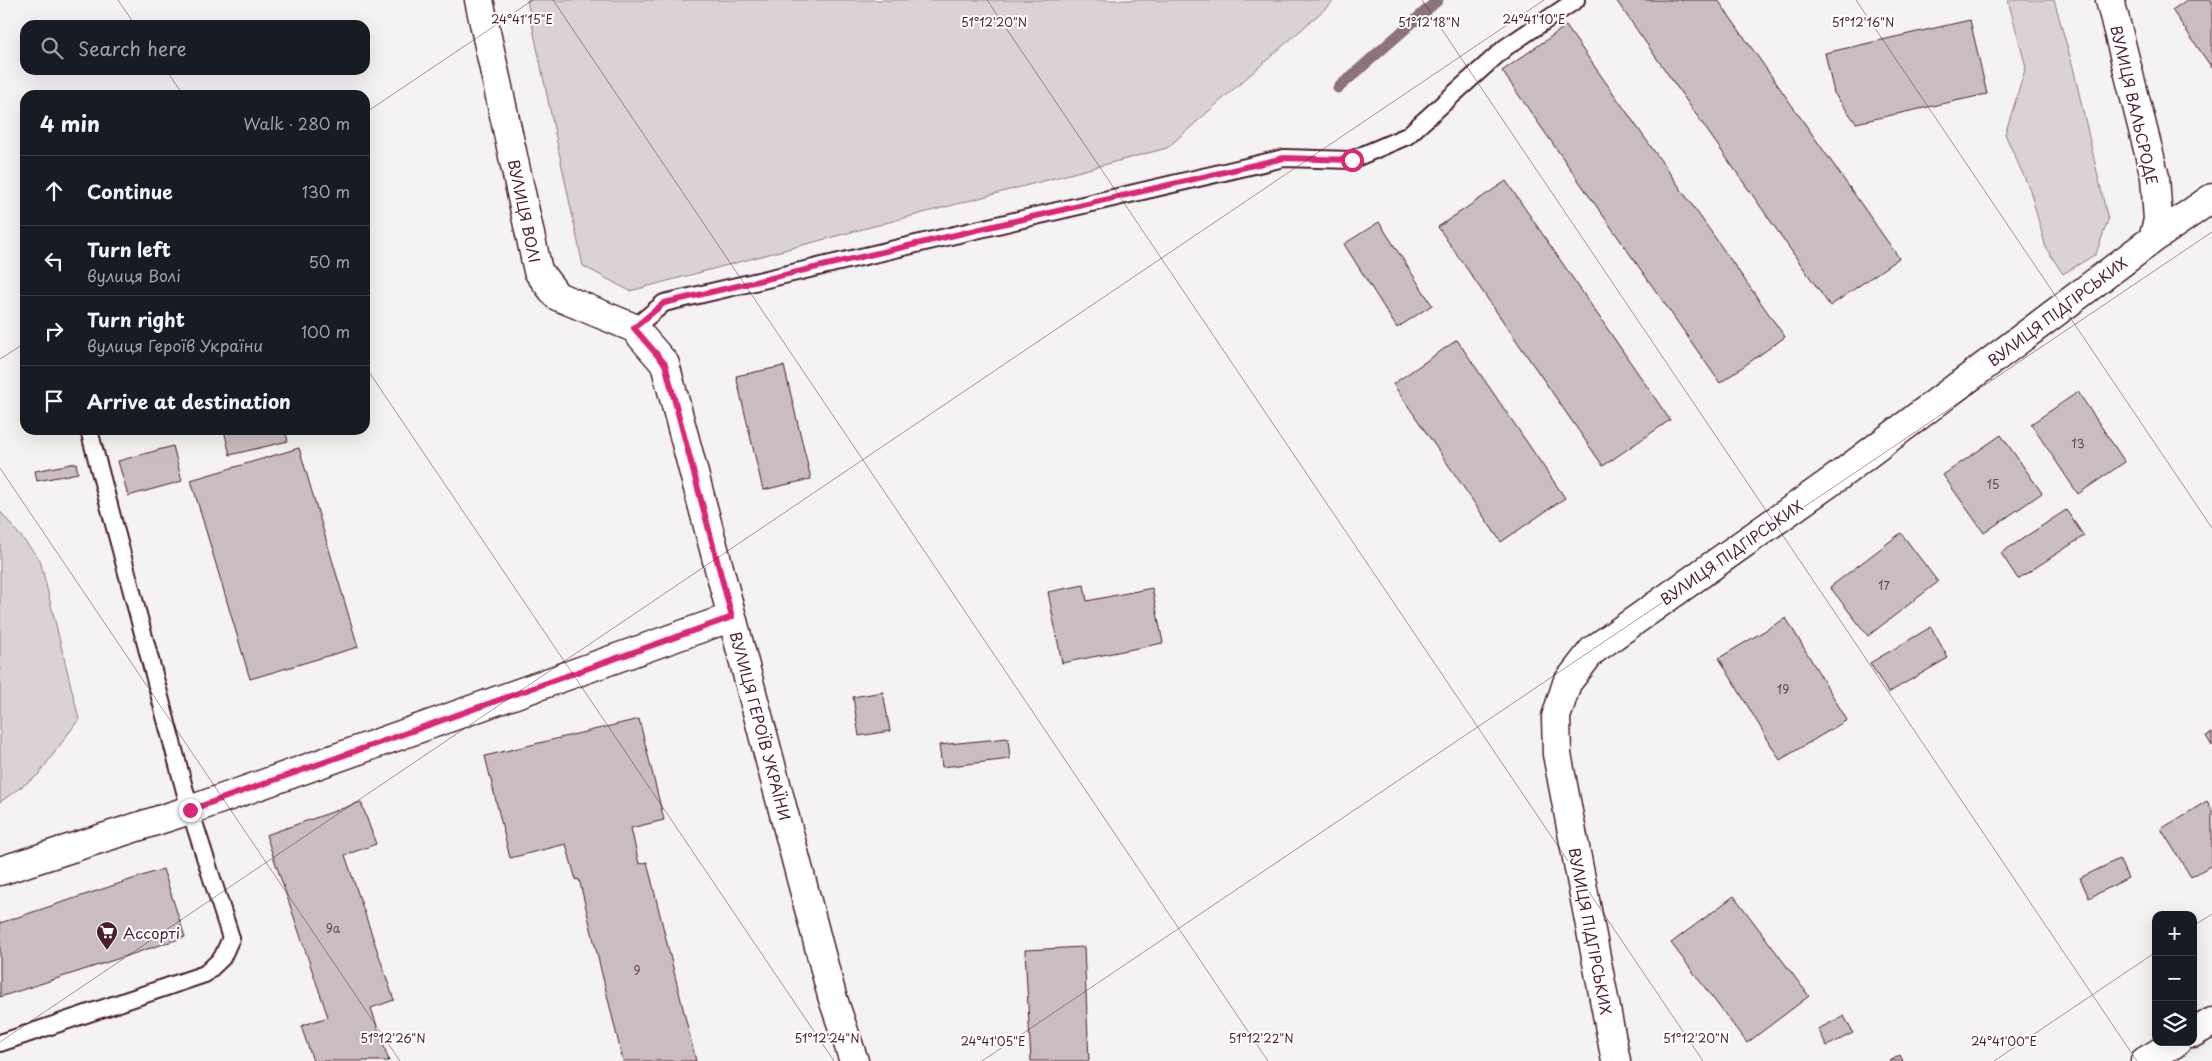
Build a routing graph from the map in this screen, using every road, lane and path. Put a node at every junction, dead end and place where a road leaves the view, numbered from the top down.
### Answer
1 (479, 0) edge
2 (1576, 0) edge
3 (2110, 0) edge
4 (2212, 198) edge
5 (2153, 239) junction
6 (634, 328) junction
7 (90, 435) edge
8 (732, 617) junction
9 (190, 810) junction
10 (0, 871) edge
11 (2212, 1022) edge
12 (2197, 1031) edge
13 (0, 1043) edge
14 (2170, 1046) edge
15 (854, 1061) edge
16 (1616, 1061) edge
17 (2145, 1061) edge

1 - 6 street, ВУЛИЦЯ ВОЛІ
2 - 6 lane
3 - 5 street, ВУЛИЦЯ ВАЛЬСРОДЕ
4 - 5 street, ВУЛИЦЯ ПІДГІРСЬКИХ
5 - 16 street, ВУЛИЦЯ ПІДГІРСЬКИХ
6 - 8 street, ВУЛИЦЯ ВОЛІ
7 - 9 lane
8 - 9 street, ВУЛИЦЯ ГЕРОЇВ УКРАЇНИ
8 - 15 street, ВУЛИЦЯ ГЕРОЇВ УКРАЇНИ
9 - 10 street, ВУЛИЦЯ ГЕРОЇВ УКРАЇНИ
9 - 13 lane
11 - 12 street
14 - 17 street

